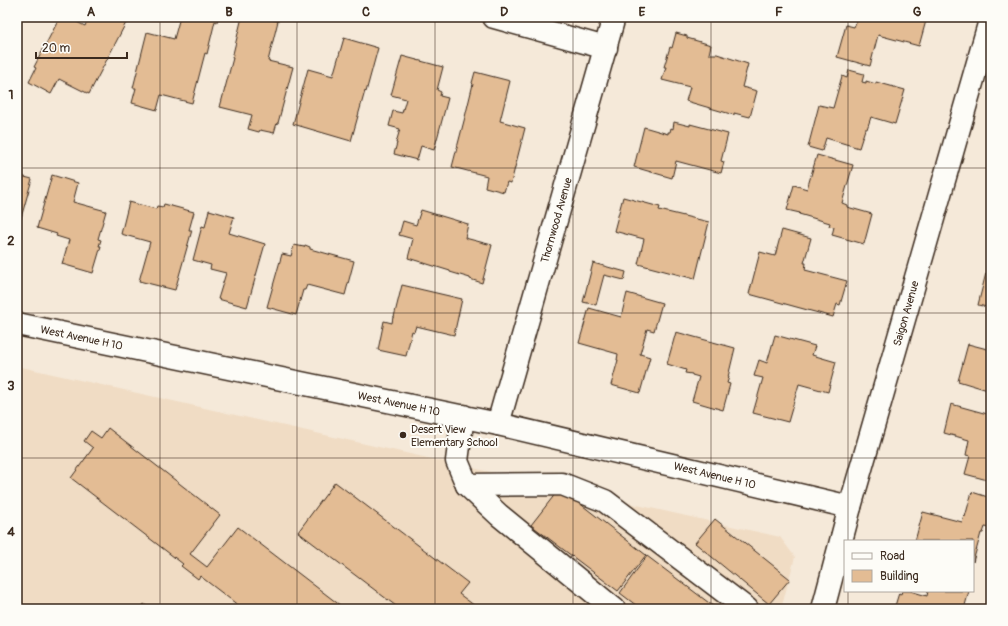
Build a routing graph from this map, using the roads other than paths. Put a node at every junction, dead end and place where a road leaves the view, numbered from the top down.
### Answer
1 (494, 17) edge
2 (614, 17) edge
3 (991, 17) edge
4 (606, 48) junction
5 (17, 324) edge
6 (463, 416) junction
7 (498, 424) junction
8 (467, 485) junction
9 (850, 507) junction
10 (614, 609) edge
11 (747, 609) edge
12 (823, 609) edge

1 - 4 street
2 - 4 street, Thornwood Avenue
3 - 9 street, Saigon Avenue
4 - 7 street, Thornwood Avenue
5 - 6 street, West Avenue H 10
6 - 7 street, West Avenue H 10
6 - 8 street
7 - 9 street, West Avenue H 10
8 - 10 street
8 - 11 street
9 - 12 street, Saigon Avenue

